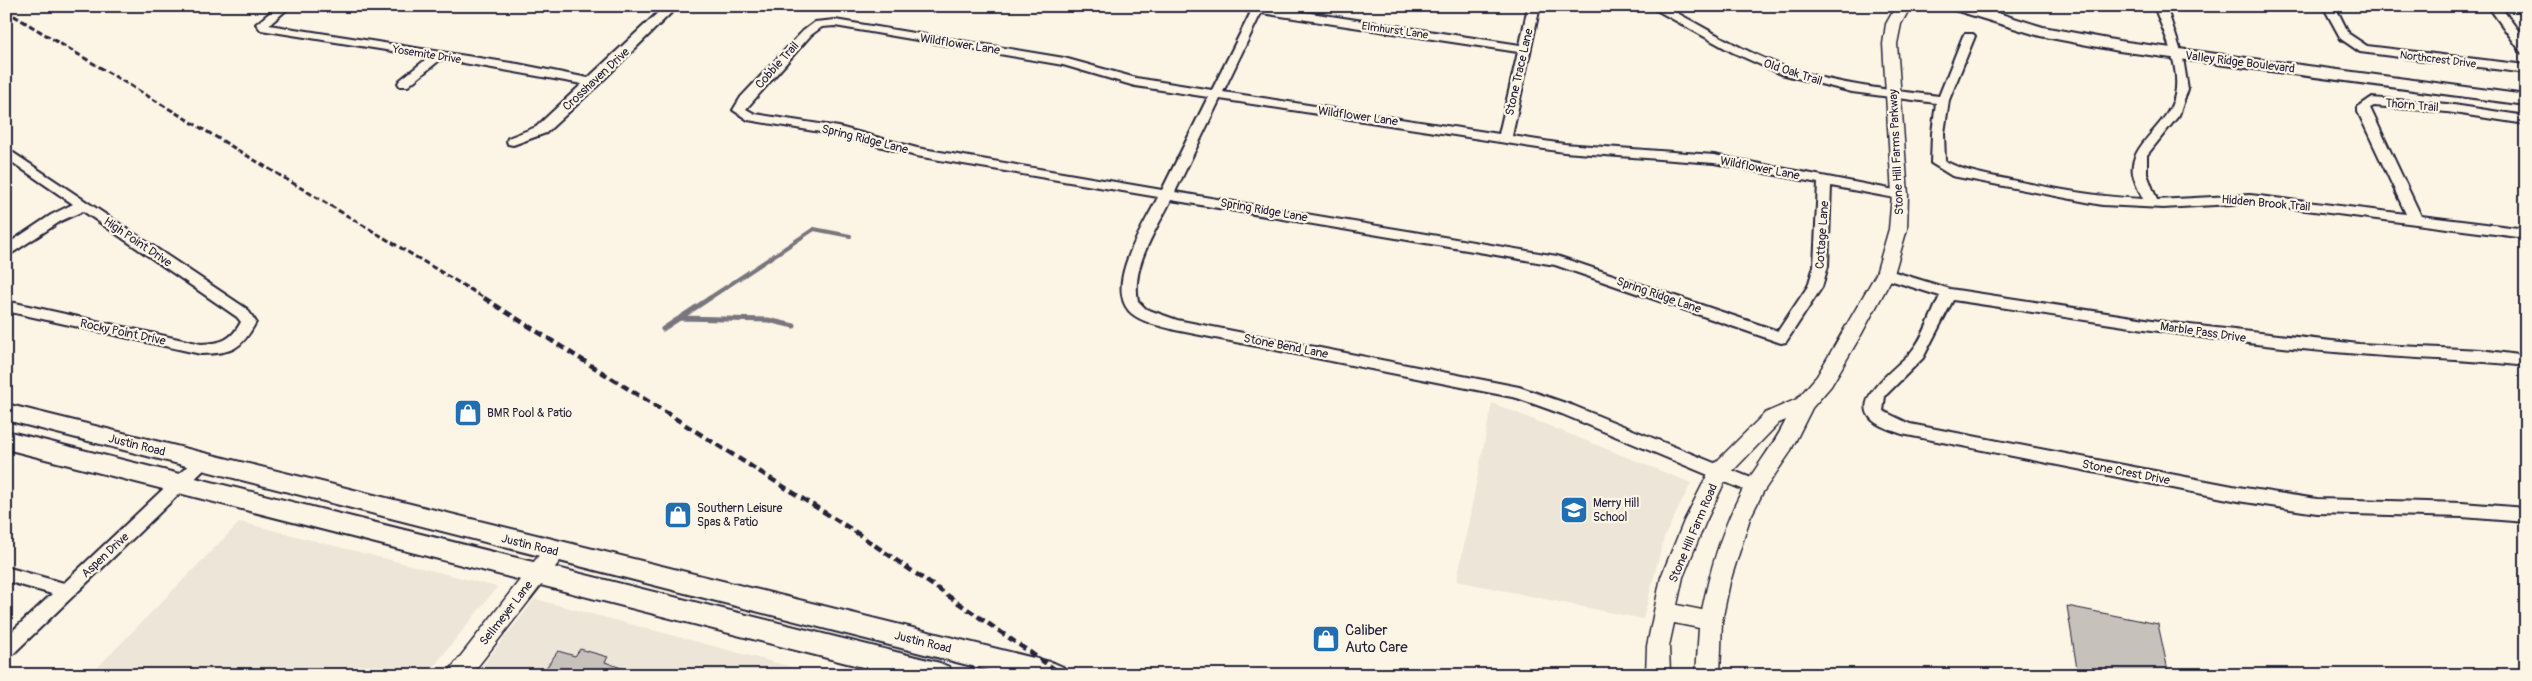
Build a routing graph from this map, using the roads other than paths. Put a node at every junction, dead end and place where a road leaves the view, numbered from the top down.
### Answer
1 (285, 6) edge
2 (1236, 6) edge
3 (1534, 6) edge
4 (1656, 6) edge
5 (1904, 6) edge
6 (1957, 6) edge
7 (1992, 6) edge
8 (2160, 6) edge
9 (2494, 6) edge
10 (669, 7) edge
11 (1258, 8) edge
12 (2330, 8) edge
13 (819, 24) joint
14 (1970, 36) dead end
15 (2174, 48) junction
16 (1525, 49) junction
17 (2526, 50) edge
18 (437, 57) junction
19 (2526, 69) edge
20 (404, 83) dead end
21 (593, 83) junction
22 (2526, 88) edge
23 (1215, 94) junction
24 (1893, 94) junction
25 (1943, 100) junction
26 (2526, 100) edge
27 (739, 110) joint
28 (2526, 120) edge
29 (1504, 137) junction
30 (513, 141) dead end
31 (6, 152) edge
32 (1825, 181) junction
33 (1166, 194) junction
34 (1900, 195) junction
35 (2152, 204) junction
36 (83, 205) junction
37 (2416, 220) junction
38 (2526, 234) edge
39 (6, 252) edge
40 (1885, 274) junction
41 (1949, 294) junction
42 (6, 306) edge
43 (1781, 338) joint
44 (239, 341) joint
45 (2526, 361) edge
46 (1804, 404) junction
47 (6, 412) edge
48 (6, 440) edge
49 (203, 461) junction
50 (1719, 472) junction
51 (180, 483) junction
52 (1755, 487) junction
53 (285, 509) junction
54 (400, 512) junction
55 (2526, 515) edge
56 (555, 551) junction
57 (6, 574) edge
58 (537, 574) junction
59 (67, 591) junction
60 (1665, 612) junction
61 (1711, 621) junction
62 (6, 648) edge
63 (458, 675) edge
64 (940, 675) edge
65 (1054, 675) edge
66 (1658, 675) edge
67 (1708, 675) edge

1 - 18 street, Yosemite Drive
2 - 11 street, Elmhurst Lane
3 - 16 street, Stone Trace Lane
4 - 24 street, Old Oak Trail
5 - 24 street, Stone Hill Farms Parkway
6 - 15 main road, Valley Ridge Boulevard
7 - 15 main road, Valley Ridge Boulevard
8 - 15 street
9 - 17 street
10 - 21 street, Crosshaven Drive
11 - 16 street, Elmhurst Lane
11 - 23 street, Stone Bend Lane
12 - 19 street, Northcrest Drive
13 - 23 street, Wildflower Lane
13 - 27 street, Cobble Trail
14 - 25 street
15 - 22 main road, Valley Ridge Boulevard
15 - 26 main road, Valley Ridge Boulevard
15 - 35 street
16 - 29 street, Stone Trace Lane
18 - 20 street
18 - 21 street, Yosemite Drive
21 - 30 street, Crosshaven Drive
23 - 29 street, Wildflower Lane
23 - 33 street, Stone Bend Lane
24 - 25 street, Old Oak Trail
24 - 34 street, Stone Hill Farms Parkway
25 - 35 street, Hidden Brook Trail
27 - 33 street, Spring Ridge Lane
28 - 37 street, Thorn Trail
29 - 32 street, Wildflower Lane
31 - 36 street, High Point Drive
32 - 34 street, Wildflower Lane
32 - 43 street, Cottage Lane
33 - 43 street, Spring Ridge Lane
33 - 50 street, Stone Bend Lane
34 - 40 street, Stone Hill Farms Parkway
35 - 37 street, Hidden Brook Trail
36 - 39 street
36 - 44 street, High Point Drive
37 - 38 street, Hidden Brook Trail
40 - 41 street, Marble Pass Drive
40 - 46 street, Stone Hill Farms Parkway
41 - 45 street, Marble Pass Drive
41 - 55 street, Stone Crest Drive
42 - 44 street, Rocky Point Drive
46 - 50 street, Stone Hill Farm Road
46 - 52 street, Stone Hill Farms Parkway
47 - 49 main road, Justin Road
48 - 51 main road
49 - 51 street, Aspen Drive
49 - 54 main road, Justin Road
50 - 52 street, Stone Bend Lane
50 - 60 street, Stone Hill Farm Road
51 - 53 main road
51 - 59 street, Aspen Drive
52 - 61 street, Stone Hill Farms Parkway
53 - 54 main road
53 - 58 main road
54 - 56 main road, Justin Road
56 - 58 street, Sellmeyer Lane
56 - 65 main road, Justin Road
57 - 59 street
58 - 63 street, Sellmeyer Lane
58 - 64 main road
59 - 62 street, Aspen Drive
60 - 61 street
60 - 66 street, Stone Hill Farm Road
61 - 67 street, Stone Hill Farms Parkway

